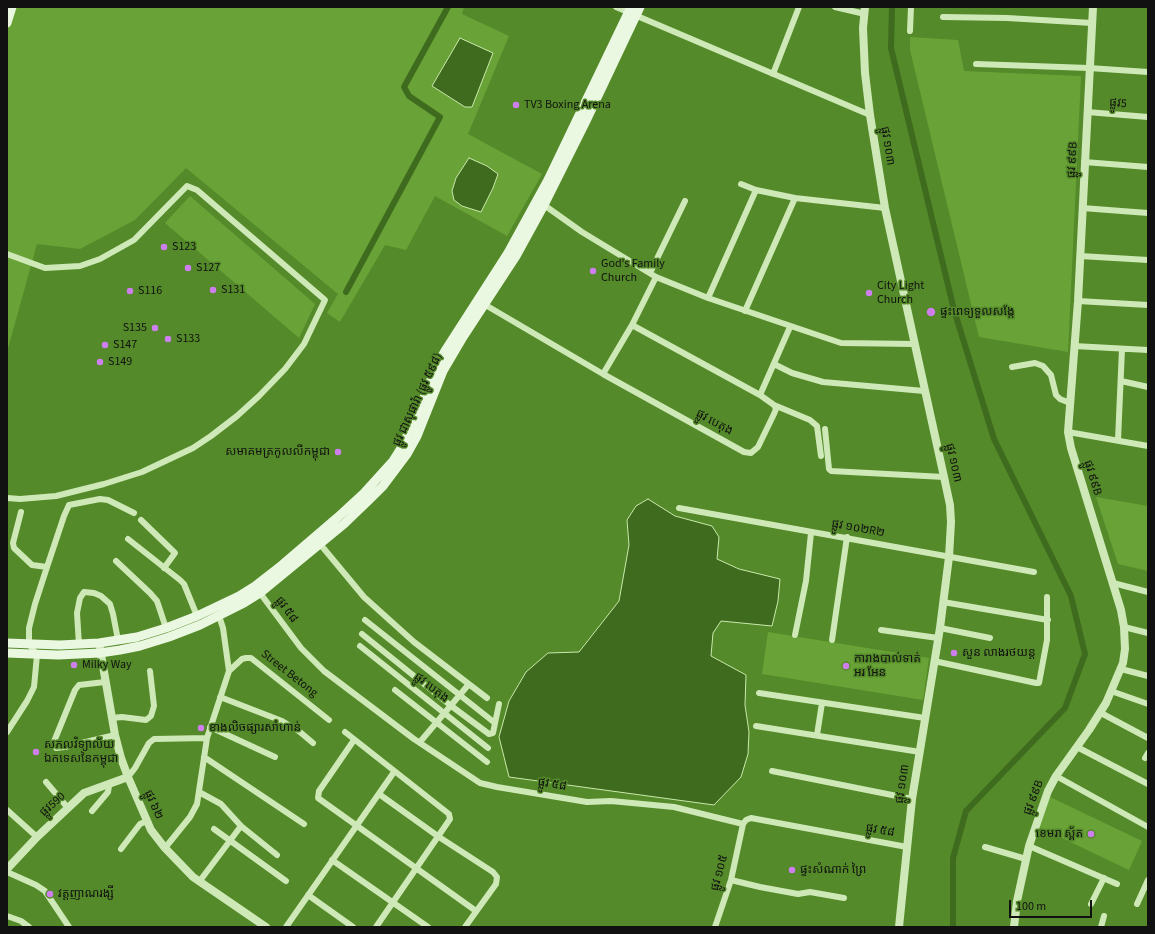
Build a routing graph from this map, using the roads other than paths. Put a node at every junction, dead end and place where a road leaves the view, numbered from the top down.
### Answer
1 (12, 7) edge
2 (616, 7) edge
3 (799, 7) edge
4 (835, 7) edge
5 (911, 7) edge
6 (1093, 7) edge
7 (634, 10) edge
8 (865, 10) edge
9 (943, 17) dead end
10 (7, 23) edge
11 (1092, 23) junction
12 (910, 31) dead end
13 (976, 64) dead end
14 (1089, 68) junction
15 (1148, 72) edge
16 (773, 74) junction
17 (1087, 112) junction
18 (870, 115) junction
19 (1148, 117) edge
20 (574, 137) junction
21 (1084, 162) junction
22 (1148, 167) edge
23 (740, 184) dead end
24 (756, 190) junction
25 (795, 198) junction
26 (685, 201) dead end
27 (544, 205) junction
28 (885, 208) junction
29 (1082, 208) junction
30 (1148, 213) edge
31 (7, 254) edge
32 (1080, 256) junction
33 (1148, 260) edge
34 (653, 275) junction
35 (708, 298) junction
36 (1078, 301) junction
37 (481, 302) junction
38 (1148, 305) edge
39 (745, 311) junction
40 (632, 324) junction
41 (790, 327) junction
42 (915, 344) junction
43 (1074, 346) junction
44 (1122, 349) junction
45 (1148, 350) edge
46 (774, 364) junction
47 (1012, 367) dead end
48 (603, 374) junction
49 (1121, 381) junction
50 (1148, 387) edge
51 (924, 391) junction
52 (760, 395) junction
53 (1070, 403) junction
54 (774, 405) junction
55 (825, 429) dead end
56 (1068, 432) junction
57 (1118, 440) junction
58 (1148, 446) edge
59 (821, 456) dead end
60 (944, 477) junction
61 (7, 498) edge
62 (679, 508) dead end
63 (21, 512) dead end
64 (134, 513) dead end
65 (141, 520) dead end
66 (811, 533) junction
67 (847, 537) junction
68 (128, 540) dead end
69 (320, 544) junction
70 (950, 557) junction
71 (116, 561) dead end
72 (47, 567) junction
73 (164, 568) junction
74 (1034, 572) dead end
75 (1113, 583) junction
76 (1148, 592) edge
77 (260, 593) junction
78 (1047, 597) dead end
79 (943, 602) junction
80 (197, 616) junction
81 (219, 616) junction
82 (365, 620) dead end
83 (1048, 620) junction
84 (1124, 627) junction
85 (166, 628) junction
86 (940, 628) junction
87 (881, 630) dead end
88 (1148, 633) edge
89 (362, 634) dead end
90 (795, 636) dead end
91 (938, 638) junction
92 (990, 638) dead end
93 (118, 640) junction
94 (832, 640) dead end
95 (7, 643) edge
96 (99, 643) junction
97 (29, 644) junction
98 (79, 645) junction
99 (360, 646) dead end
100 (381, 650) junction
101 (7, 653) edge
102 (100, 653) junction
103 (37, 655) junction
104 (374, 658) junction
105 (934, 661) junction
106 (1121, 669) junction
107 (229, 670) junction
108 (150, 671) dead end
109 (1148, 676) edge
110 (105, 682) junction
111 (469, 684) junction
112 (395, 690) dead end
113 (1111, 692) junction
114 (759, 693) dead end
115 (460, 695) junction
116 (220, 696) junction
117 (487, 698) dead end
118 (822, 703) junction
119 (499, 704) dead end
120 (1148, 704) edge
121 (450, 706) junction
122 (445, 713) junction
123 (1101, 713) junction
124 (112, 718) junction
125 (925, 718) junction
126 (329, 720) dead end
127 (437, 722) junction
128 (495, 723) junction
129 (756, 726) dead end
130 (210, 727) junction
131 (7, 732) edge
132 (345, 732) dead end
133 (115, 735) junction
134 (817, 735) junction
135 (207, 738) junction
136 (1148, 738) edge
137 (354, 740) junction
138 (420, 742) junction
139 (313, 743) dead end
140 (1077, 747) junction
141 (488, 748) dead end
142 (920, 752) junction
143 (204, 757) junction
144 (274, 757) dead end
145 (487, 762) dead end
146 (772, 771) dead end
147 (394, 772) junction
148 (1056, 776) junction
149 (128, 778) junction
150 (46, 782) dead end
151 (1148, 784) edge
152 (109, 786) junction
153 (199, 792) junction
154 (379, 794) junction
155 (912, 799) junction
156 (68, 808) junction
157 (7, 810) edge
158 (92, 811) dead end
159 (147, 821) junction
160 (304, 824) dead end
161 (744, 824) junction
162 (241, 826) junction
163 (356, 826) junction
164 (1148, 827) edge
165 (214, 829) dead end
166 (36, 837) junction
167 (440, 837) junction
168 (231, 841) junction
169 (1029, 846) junction
170 (907, 847) junction
171 (985, 847) dead end
172 (121, 848) dead end
173 (164, 848) junction
174 (277, 855) dead end
175 (1026, 859) junction
176 (332, 860) junction
177 (416, 869) junction
178 (7, 870) edge
179 (1104, 878) junction
180 (731, 880) junction
181 (1148, 880) edge
182 (286, 881) dead end
183 (199, 882) junction
184 (1118, 884) dead end
185 (308, 895) junction
186 (844, 898) dead end
187 (393, 903) junction
188 (1091, 904) dead end
189 (1136, 904) dead end
190 (476, 912) junction
191 (7, 916) edge
192 (1104, 916) dead end
193 (29, 927) edge
194 (69, 927) edge
195 (266, 927) edge
196 (286, 927) edge
197 (353, 927) edge
198 (376, 927) edge
199 (428, 927) edge
200 (465, 927) edge
201 (715, 927) edge
202 (899, 927) edge
203 (1014, 927) edge
204 (1101, 927) edge

1 - 10 main road
2 - 7 street
3 - 16 street
4 - 8 street
5 - 12 street
6 - 11 street, ផ្លូវ ៩៩B
7 - 16 street
7 - 20 main road, ផ្លូវ ជាសុផារ៉ា (ផ្លូវ ៥៩៨)
8 - 18 street, ផ្លូវ ១០៣
9 - 11 street
11 - 14 street, ផ្លូវ ៩៩B
13 - 14 street
14 - 15 street
14 - 17 street, ផ្លូវ ៩៩B
16 - 18 street
17 - 19 street, ផ្លូវ5
17 - 21 street, ផ្លូវ ៩៩B
18 - 28 street, ផ្លូវ ១០៣
20 - 27 main road, ផ្លូវ ជាសុផារ៉ា (ផ្លូវ ៥៩៨)
20 - 37 main road, ផ្លូវ ជាសុផារ៉ា (ផ្លូវ ៥៩៨)
21 - 22 street
21 - 29 street, ផ្លូវ ៩៩B
23 - 24 street
24 - 25 street
24 - 35 street
25 - 28 street
25 - 39 street
26 - 34 street
27 - 34 street
27 - 37 main road, ផ្លូវ ជាសុផារ៉ា (ផ្លូវ ៥៩៨)
28 - 42 street, ផ្លូវ ១០៣
29 - 30 street
29 - 32 street, ផ្លូវ ៩៩B
31 - 61 street
32 - 33 street
32 - 36 street, ផ្លូវ ៩៩B
34 - 35 street
34 - 40 street
35 - 39 street
36 - 38 street
36 - 43 street, ផ្លូវ ៩៩B
37 - 48 street, ផ្លូវ បេតុង
37 - 69 main road, ផ្លូវ ជាសុផារ៉ា (ផ្លូវ ៥៩៨)
37 - 80 main road, ផ្លូវ ជាសុផារ៉ា (ផ្លូវ ៥៩៨)
39 - 41 street
40 - 48 street
40 - 52 street
41 - 42 street
41 - 46 street
42 - 51 street, ផ្លូវ ១០៣
43 - 44 street
43 - 53 street, ផ្លូវ ៩៩B
44 - 45 street
44 - 49 street
46 - 51 street
46 - 52 street
47 - 53 street
48 - 54 street, ផ្លូវ បេតុង
49 - 50 street
49 - 57 street
51 - 60 street, ផ្លូវ ១០៣
52 - 54 street
53 - 56 street, ផ្លូវ ៩៩B
54 - 59 street
55 - 60 street
56 - 57 street
56 - 75 street, ផ្លូវ ៩៩B
57 - 58 street
60 - 70 street, ផ្លូវ ១០៣
62 - 66 street, ផ្លូវ ១០២R២
63 - 72 street
64 - 72 street
65 - 73 street
66 - 67 street, ផ្លូវ ១០២R២
66 - 90 street
67 - 70 street, ផ្លូវ ១០២R២
67 - 94 street
68 - 73 street
69 - 77 main road, ផ្លូវ ជាសុផារ៉ា (ផ្លូវ ៥៩៨)
69 - 111 street
70 - 74 street, ផ្លូវ ១០២R២
70 - 79 street, ផ្លូវ ១០៣
71 - 85 street
72 - 97 street
73 - 80 street
75 - 76 street
75 - 84 street, ផ្លូវ ៩៩B
77 - 81 main road, ផ្លូវ ជាសុផារ៉ា (ផ្លូវ ៥៩៨)
77 - 138 street, ផ្លូវ ៥៨
78 - 83 street
79 - 83 street
79 - 86 street, ផ្លូវ ១០៣
80 - 85 main road, ផ្លូវ ជាសុផារ៉ា (ផ្លូវ ៥៩៨)
81 - 102 main road, ផ្លូវ ជាសុផារ៉ា (ផ្លូវ ៥៩៨)
81 - 107 street
82 - 115 street
83 - 105 street
84 - 88 street
84 - 106 street, ផ្លូវ ៩៩B
85 - 93 main road, ផ្លូវ ជាសុផារ៉ា (ផ្លូវ ៥៩៨)
86 - 91 street, ផ្លូវ ១០៣
86 - 92 street
87 - 91 street
89 - 100 street
91 - 105 street, ផ្លូវ ១០៣
93 - 96 main road, ផ្លូវ ជាសុផារ៉ា (ផ្លូវ ៥៩៨)
93 - 98 street
95 - 97 main road, ផ្លូវ ជាសុផារ៉ា (ផ្លូវ ៥៩៨)
96 - 98 main road, ផ្លូវ ជាសុផារ៉ា (ផ្លូវ ៥៩៨)
96 - 102 street, ផ្លូវ ៦២
97 - 98 main road, ផ្លូវ ជាសុផារ៉ា (ផ្លូវ ៥៩៨)
97 - 103 street
99 - 104 street, ផ្លូវ បេតុង
100 - 104 street
100 - 121 street
101 - 103 main road, ផ្លូវ ជាសុផារ៉ា (ផ្លូវ ៥៩៨)
102 - 103 main road, ផ្លូវ ជាសុផារ៉ា (ផ្លូវ ៥៩៨)
102 - 110 street, ផ្លូវ ៦២
103 - 131 street
104 - 122 street, ផ្លូវ បេតុង
105 - 125 street, ផ្លូវ ១០៣
106 - 109 street
106 - 113 street, ផ្លូវ ៩៩B
107 - 116 street
107 - 126 street, Street Betong
108 - 124 street
110 - 124 street, ផ្លូវ ៦២
110 - 133 street
111 - 115 street
111 - 117 street
112 - 127 street
113 - 120 street
113 - 123 street, ផ្លូវ ៩៩B
114 - 118 street
115 - 121 street
115 - 128 street
116 - 130 street
116 - 139 street
118 - 125 street
118 - 134 street
119 - 128 street
121 - 122 street
121 - 128 street
122 - 127 street
122 - 141 street, ផ្លូវ បេតុង
123 - 136 street
123 - 140 street, ផ្លូវ ៩៩B
124 - 133 street, ផ្លូវ ៦២
125 - 142 street, ផ្លូវ ១០៣
127 - 138 street
127 - 145 street
129 - 134 street
130 - 135 street
130 - 144 street
132 - 137 street
133 - 149 street, ផ្លូវ ៦២
134 - 142 street
135 - 143 street
135 - 149 street
137 - 147 street
137 - 163 street
138 - 161 street, ផ្លូវ ៥៨
140 - 148 street, ផ្លូវ ៩៩B
140 - 151 street
142 - 155 street, ផ្លូវ ១០៣
143 - 153 street
143 - 160 street
146 - 155 street
147 - 154 street
147 - 167 street
148 - 164 street
148 - 169 street, ផ្លូវ ៩៩B
149 - 152 street, ផ្លូវ590
149 - 159 street, ផ្លូវ ៦២
150 - 156 street
152 - 156 street, ផ្លូវ590
152 - 158 street
153 - 162 street
153 - 173 street
154 - 163 street
154 - 167 street
155 - 170 street, ផ្លូវ ១០៣
156 - 166 street, ផ្លូវ590
157 - 166 street
159 - 172 street
159 - 173 street, ផ្លូវ ៦២
161 - 170 street, ផ្លូវ ៥៨
161 - 180 street, ផ្លូវ ១០៥
162 - 168 street
162 - 174 street
163 - 176 street
163 - 177 street
165 - 168 street
166 - 178 street, ផ្លូវ590
167 - 177 street
167 - 190 street
168 - 182 street
168 - 183 street
169 - 175 street, ផ្លូវ ៩៩B
169 - 179 street
170 - 202 street, ផ្លូវ ១០៣
171 - 175 street
173 - 183 street, ផ្លូវ ៦២
175 - 203 street, ផ្លូវ ៩៩B
176 - 185 street
176 - 187 street
177 - 187 street
177 - 190 street
178 - 194 street
179 - 184 street
179 - 188 street
180 - 186 street
180 - 201 street, ផ្លូវ ១០៥
181 - 189 street
183 - 195 street, ផ្លូវ ៦២
185 - 196 street
185 - 197 street
187 - 198 street
187 - 199 street
190 - 200 street
191 - 193 street
192 - 204 street

